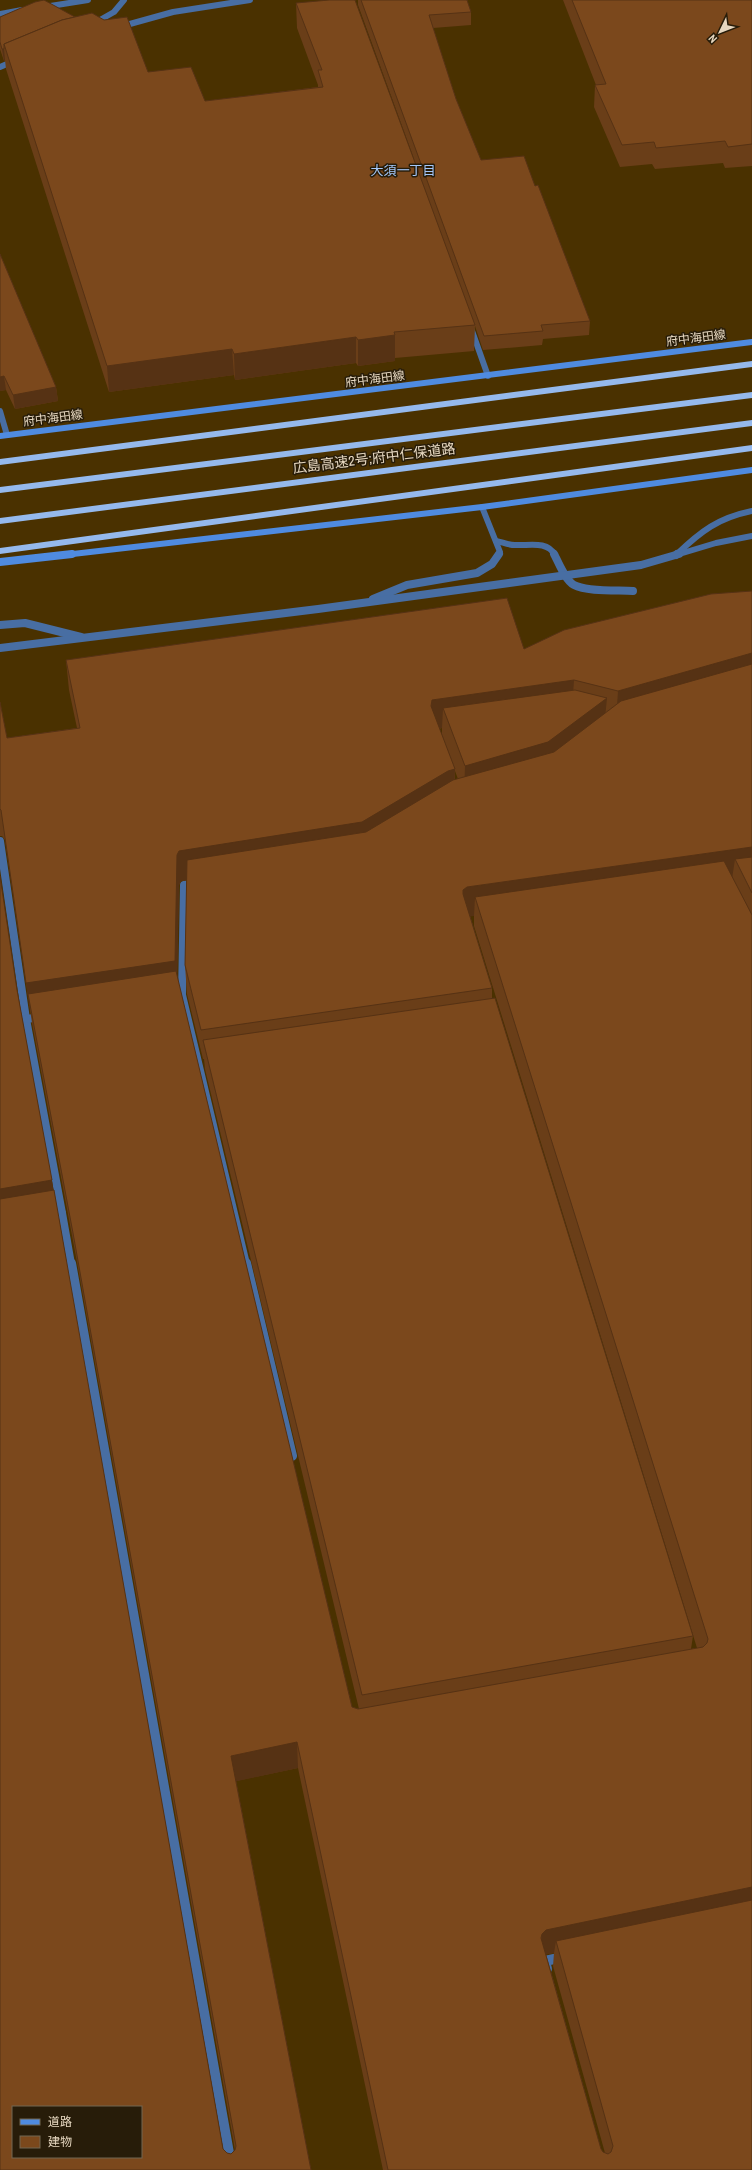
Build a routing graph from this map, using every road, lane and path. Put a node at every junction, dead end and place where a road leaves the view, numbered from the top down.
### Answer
1 (88, 0) edge
2 (124, 0) edge
3 (250, 0) edge
4 (37, 8) edge
5 (30, 9) edge
6 (0, 14) edge
7 (89, 26) edge
8 (111, 30) edge
9 (21, 58) edge
10 (0, 67) edge
11 (468, 318) edge
12 (752, 342) edge
13 (752, 364) edge
14 (488, 376) junction
15 (752, 395) edge
16 (0, 411) edge
17 (752, 423) edge
18 (8, 435) junction
19 (0, 436) edge
20 (752, 448) edge
21 (0, 462) edge
22 (752, 470) edge
23 (0, 490) edge
24 (482, 507) junction
25 (752, 511) edge
26 (0, 521) edge
27 (752, 536) edge
28 (496, 541) junction
29 (0, 551) edge
30 (676, 555) junction
31 (0, 562) edge
32 (566, 576) junction
33 (633, 591) dead end
34 (363, 603) junction
35 (0, 625) edge
36 (86, 638) junction
37 (0, 648) edge
38 (0, 841) edge
39 (208, 881) edge
40 (182, 995) junction
41 (167, 997) edge
42 (50, 1015) edge
43 (26, 1019) junction
44 (62, 1213) junction
45 (46, 1216) edge
46 (294, 1466) edge
47 (576, 1954) edge
48 (550, 1976) edge
49 (232, 2170) edge

1 - 4 street
2 - 7 street
3 - 8 street
5 - 6 street
9 - 10 street
11 - 14 street
12 - 14 main road, 府中海田線
13 - 21 highway
14 - 18 main road, 府中海田線
15 - 23 highway, 広島高速2号;府中仁保道路
16 - 18 street
17 - 26 highway, 広島高速2号;府中仁保道路
18 - 19 main road, 府中海田線
20 - 29 highway
22 - 24 main road
24 - 28 street
24 - 31 main road
25 - 30 street
27 - 30 street
28 - 32 street
28 - 34 street
30 - 32 street
32 - 33 street
32 - 34 street
34 - 36 street
35 - 36 street
36 - 37 street
38 - 43 street
39 - 40 street
40 - 41 street
40 - 46 street
42 - 43 street
43 - 44 street
44 - 45 street
44 - 49 street
47 - 48 street

